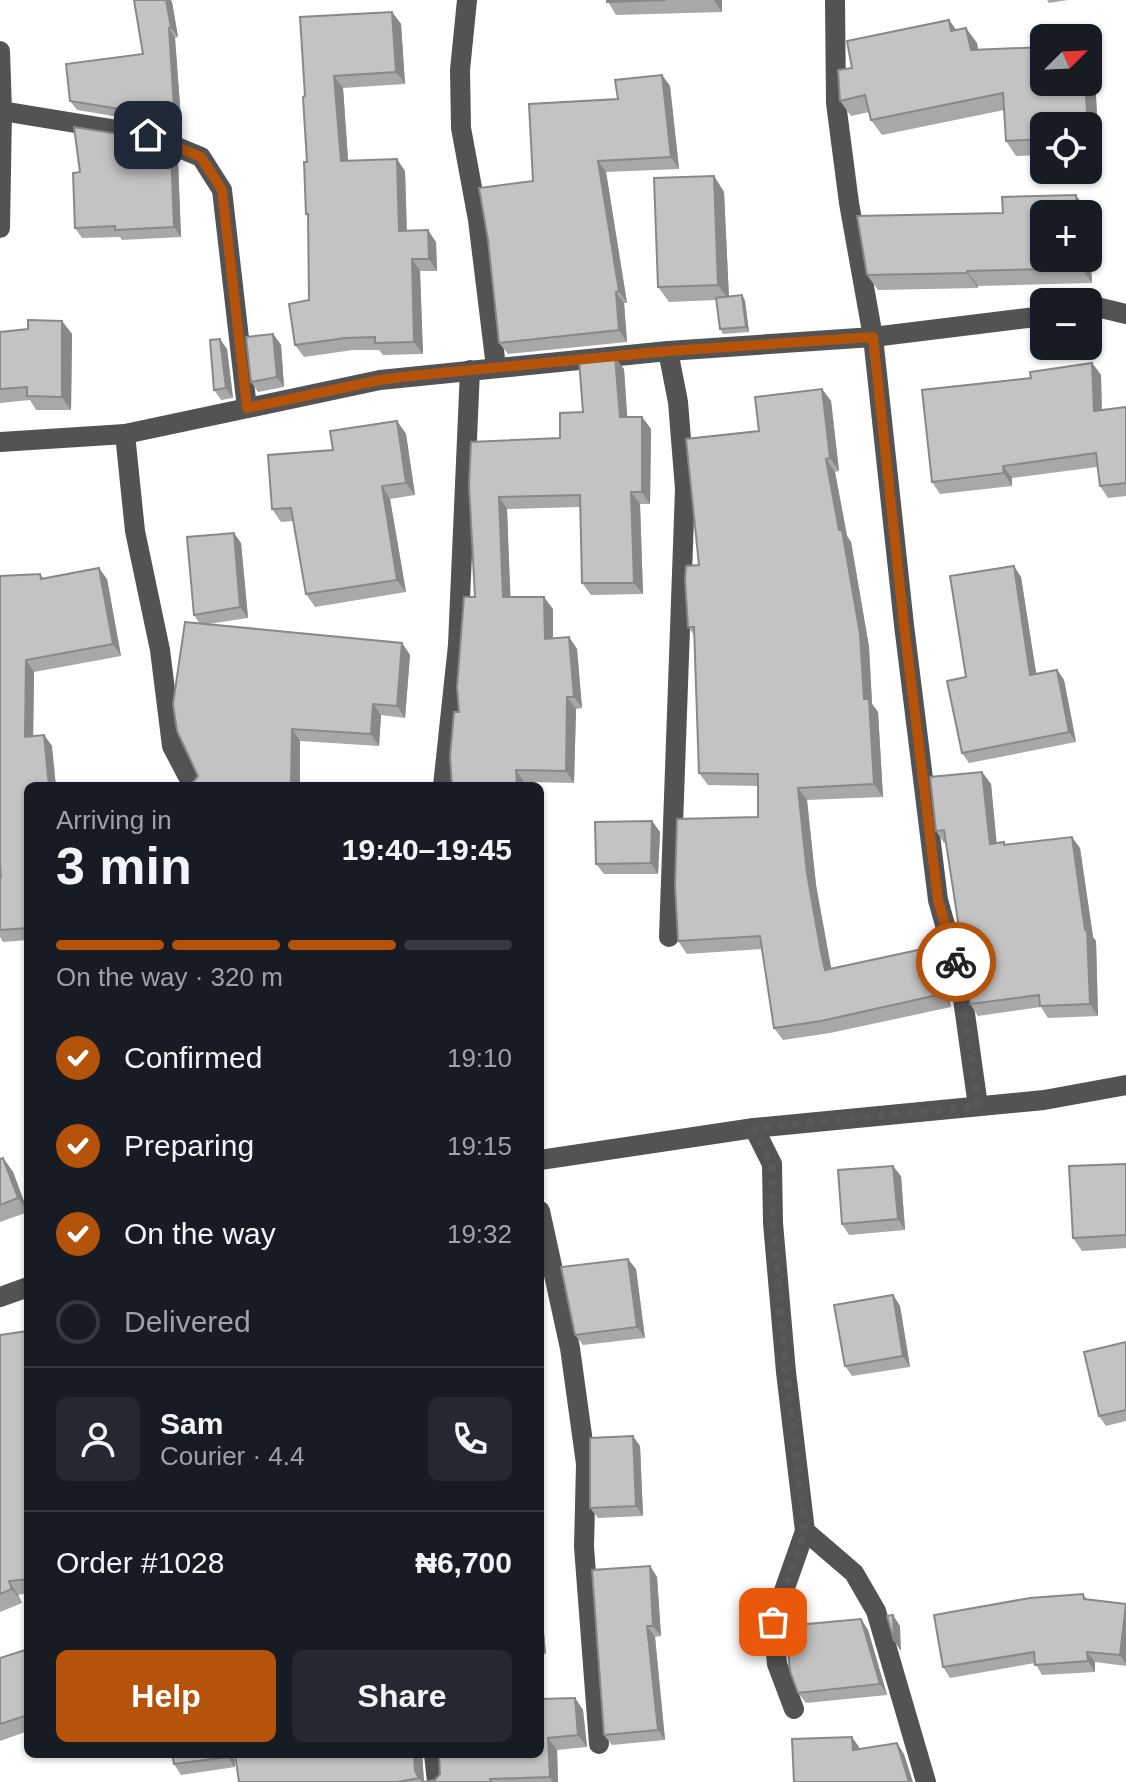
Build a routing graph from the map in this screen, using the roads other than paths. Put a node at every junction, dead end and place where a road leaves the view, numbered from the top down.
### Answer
1 (467, 0) edge
2 (835, 0) edge
3 (0, 51) edge
4 (2, 111) junction
5 (0, 228) edge
6 (1102, 308) edge
7 (1126, 314) edge
8 (1030, 318) edge
9 (873, 337) junction
10 (668, 351) junction
11 (496, 367) junction
12 (470, 370) junction
13 (247, 408) junction
14 (125, 434) junction
15 (0, 442) edge
16 (191, 782) edge
17 (443, 782) edge
18 (669, 937) dead end
19 (1126, 1085) edge
20 (978, 1106) junction
21 (754, 1128) junction
22 (544, 1159) edge
23 (544, 1229) edge
24 (24, 1288) edge
25 (0, 1297) edge
26 (805, 1531) junction
27 (794, 1709) edge
28 (599, 1744) dead end
29 (434, 1758) edge
30 (437, 1782) edge
31 (926, 1782) edge

1 - 11 street
2 - 9 street
3 - 4 street
4 - 5 street
4 - 13 street
6 - 7 street
8 - 9 street
9 - 10 street
9 - 20 street
10 - 11 street
10 - 18 street
11 - 12 street
12 - 13 street
12 - 17 street
13 - 14 street
14 - 15 street
14 - 16 street
19 - 20 street
20 - 21 street
21 - 22 street
21 - 26 street
23 - 28 street
24 - 25 street
26 - 27 street
26 - 31 street
29 - 30 street

